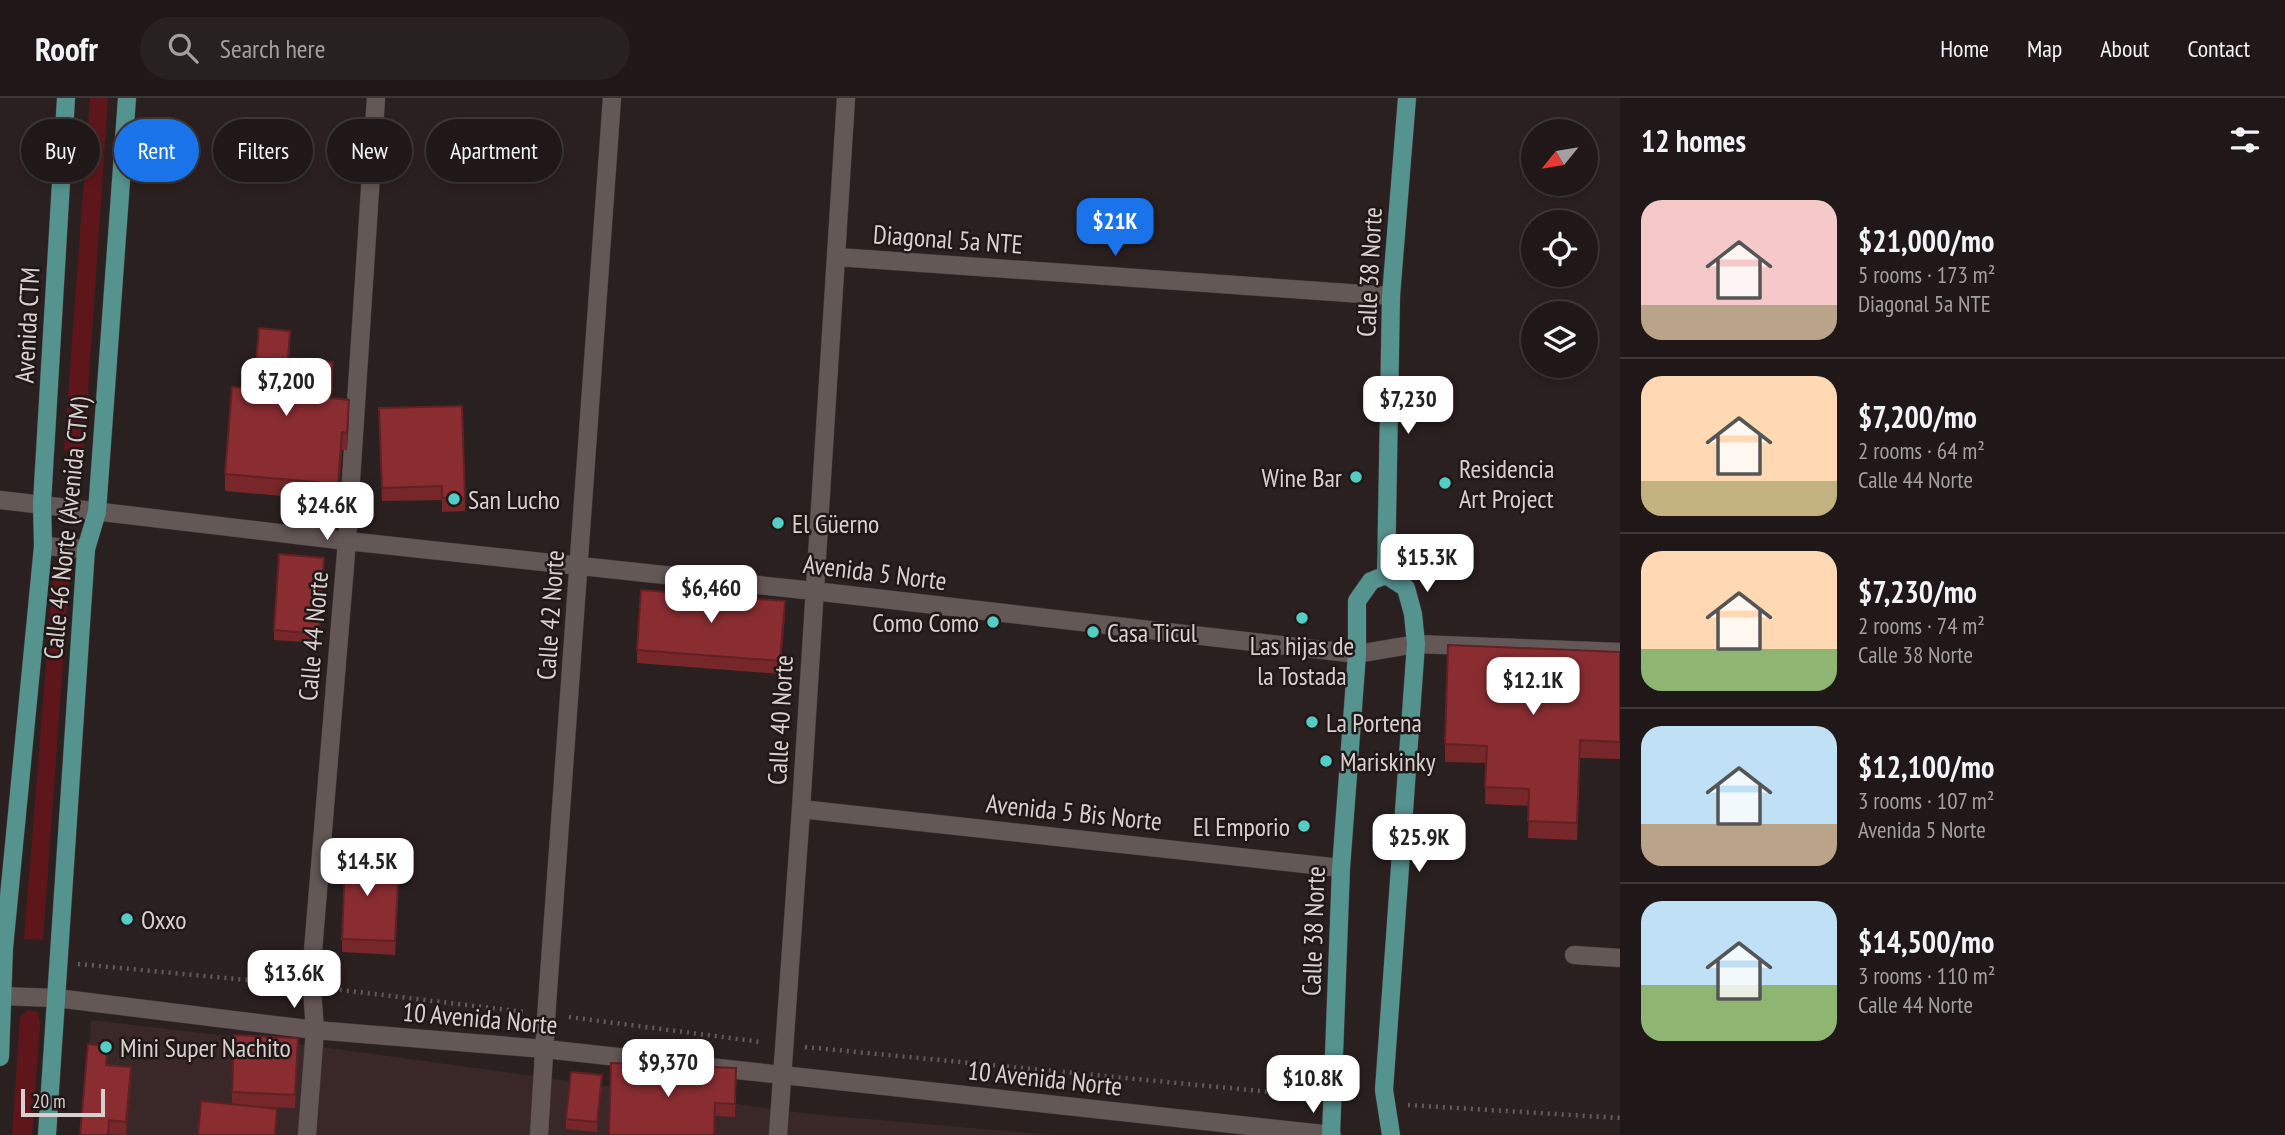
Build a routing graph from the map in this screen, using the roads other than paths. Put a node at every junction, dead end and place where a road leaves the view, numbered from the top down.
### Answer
1 (66, 98) edge
2 (127, 98) edge
3 (376, 98) edge
4 (612, 98) edge
5 (845, 98) edge
6 (1407, 98) edge
7 (837, 257) junction
8 (1391, 296) junction
9 (0, 500) edge
10 (43, 503) junction
11 (97, 512) junction
12 (347, 541) junction
13 (43, 546) junction
14 (86, 549) junction
15 (580, 565) junction
16 (1386, 575) junction
17 (814, 591) junction
18 (1416, 644) junction
19 (1620, 652) edge
20 (1357, 654) junction
21 (802, 809) junction
22 (1341, 868) junction
23 (1574, 955) dead end
24 (1620, 958) edge
25 (2, 959) edge
26 (2, 996) edge
27 (56, 998) junction
28 (315, 1030) junction
29 (545, 1049) junction
30 (0, 1057) edge
31 (782, 1076) junction
32 (47, 1135) edge
33 (307, 1135) edge
34 (539, 1135) edge
35 (778, 1135) edge
36 (1331, 1135) edge
37 (1391, 1135) edge

1 - 10 main road, Avenida CTM
2 - 11 main road, Calle 46 Norte (Avenida CTM)
3 - 12 street, Calle 44 Norte
4 - 15 street, Calle 42 Norte
5 - 7 street, Calle 40 Norte
6 - 8 main road, Calle 38 Norte
7 - 8 street, Diagonal 5a NTE
7 - 17 street, Calle 40 Norte
8 - 16 main road, Calle 38 Norte
9 - 10 street, Avenida 5 Norte
10 - 11 street, Avenida 5 Norte
10 - 13 main road, Avenida CTM
11 - 12 street, Avenida 5 Norte
11 - 14 main road, Calle 46 Norte (Avenida CTM)
12 - 15 street, Avenida 5 Norte
12 - 28 street, Calle 44 Norte
13 - 14 street
13 - 25 main road, Avenida CTM
14 - 27 main road, Calle 46 Norte (Avenida CTM)
15 - 17 street, Avenida 5 Norte
15 - 29 street, Calle 42 Norte
16 - 18 main road
16 - 20 main road, Calle 38 Norte
17 - 20 street, Avenida 5 Norte
17 - 21 street, Calle 40 Norte
18 - 19 street, Avenida 5 Norte
18 - 20 street, Avenida 5 Norte
18 - 37 main road
20 - 22 main road, Calle 38 Norte
21 - 22 street, Avenida 5 Bis Norte
21 - 31 street, Calle 40 Norte
22 - 36 main road, Calle 38 Norte
23 - 24 street
25 - 26 main road, Avenida CTM
26 - 27 street, 10 Avenida Norte
26 - 30 main road, Avenida CTM
27 - 28 street, 10 Avenida Norte
27 - 32 main road
28 - 29 street, 10 Avenida Norte
28 - 33 street, Calle 44 Norte
29 - 31 street, 10 Avenida Norte
29 - 34 street, Calle 42 Norte
31 - 35 street, Calle 40 Norte
31 - 36 street, 10 Avenida Norte

